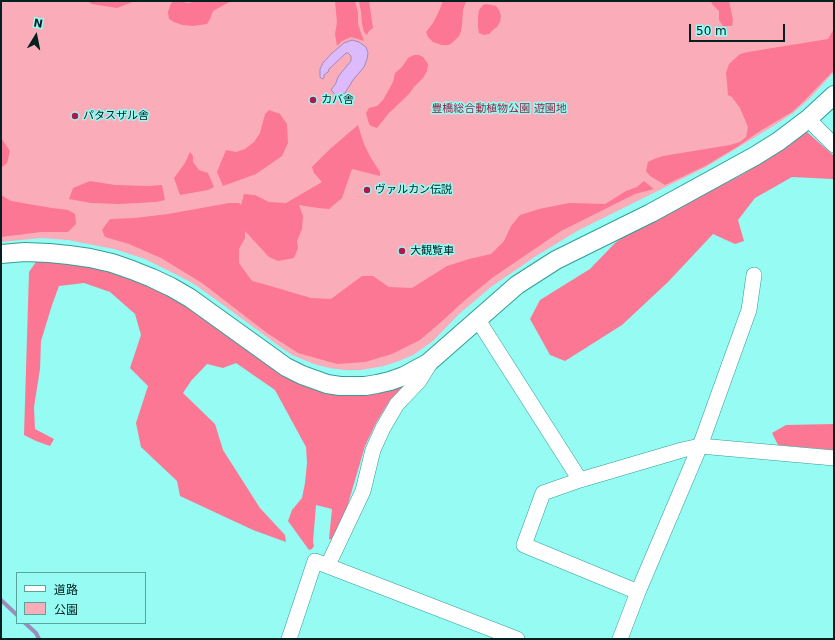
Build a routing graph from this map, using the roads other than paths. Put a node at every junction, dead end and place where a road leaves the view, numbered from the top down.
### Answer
1 (834, 95) edge
2 (808, 119) junction
3 (834, 145) edge
4 (1, 254) edge
5 (754, 275) dead end
6 (478, 320) junction
7 (433, 358) junction
8 (700, 446) junction
9 (834, 458) edge
10 (580, 480) junction
11 (328, 565) junction
12 (638, 592) junction
13 (289, 639) edge
14 (517, 639) edge
15 (620, 639) edge

1 - 2 street
2 - 3 street
2 - 6 street
4 - 7 street
5 - 8 street
6 - 7 street
6 - 10 street
7 - 11 street
8 - 9 street
8 - 10 street
8 - 12 street
10 - 12 street
11 - 13 street
11 - 14 street
12 - 15 street

